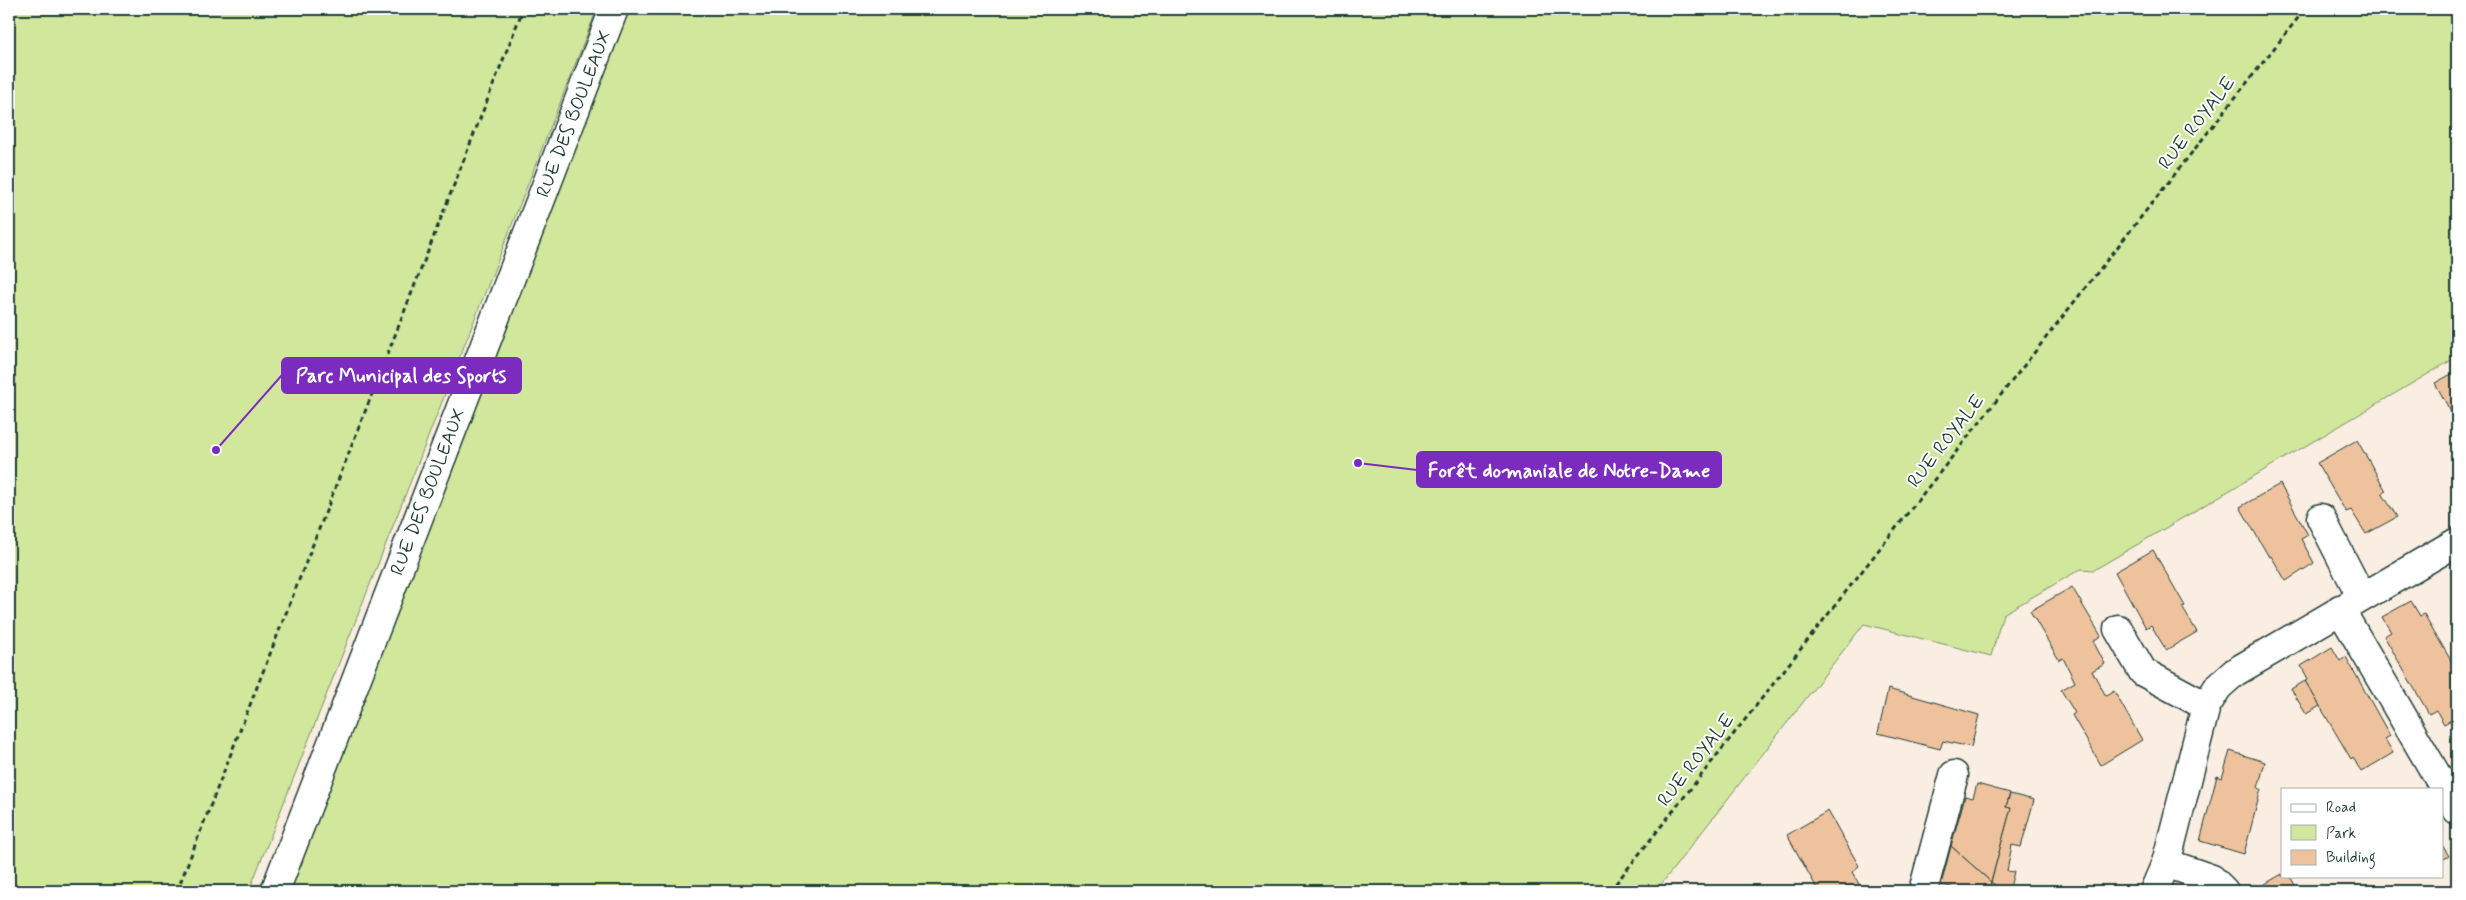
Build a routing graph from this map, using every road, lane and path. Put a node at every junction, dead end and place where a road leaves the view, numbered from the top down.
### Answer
1 (524, 9) edge
2 (614, 9) edge
3 (2305, 9) edge
4 (2321, 518) dead end
5 (2457, 542) edge
6 (2351, 603) junction
7 (2118, 629) dead end
8 (2206, 706) junction
9 (1954, 775) dead end
10 (2457, 810) edge
11 (2166, 863) junction
12 (177, 891) edge
13 (275, 891) edge
14 (1610, 891) edge
15 (1923, 891) edge
16 (2154, 891) edge
17 (2224, 891) edge

1 - 12 path
2 - 13 street, RUE DES BOULEAUX
3 - 14 path, RUE ROYALE
4 - 6 street
5 - 6 street
6 - 8 street
6 - 10 street
7 - 8 street
8 - 11 street
9 - 15 street
11 - 16 street
11 - 17 street

